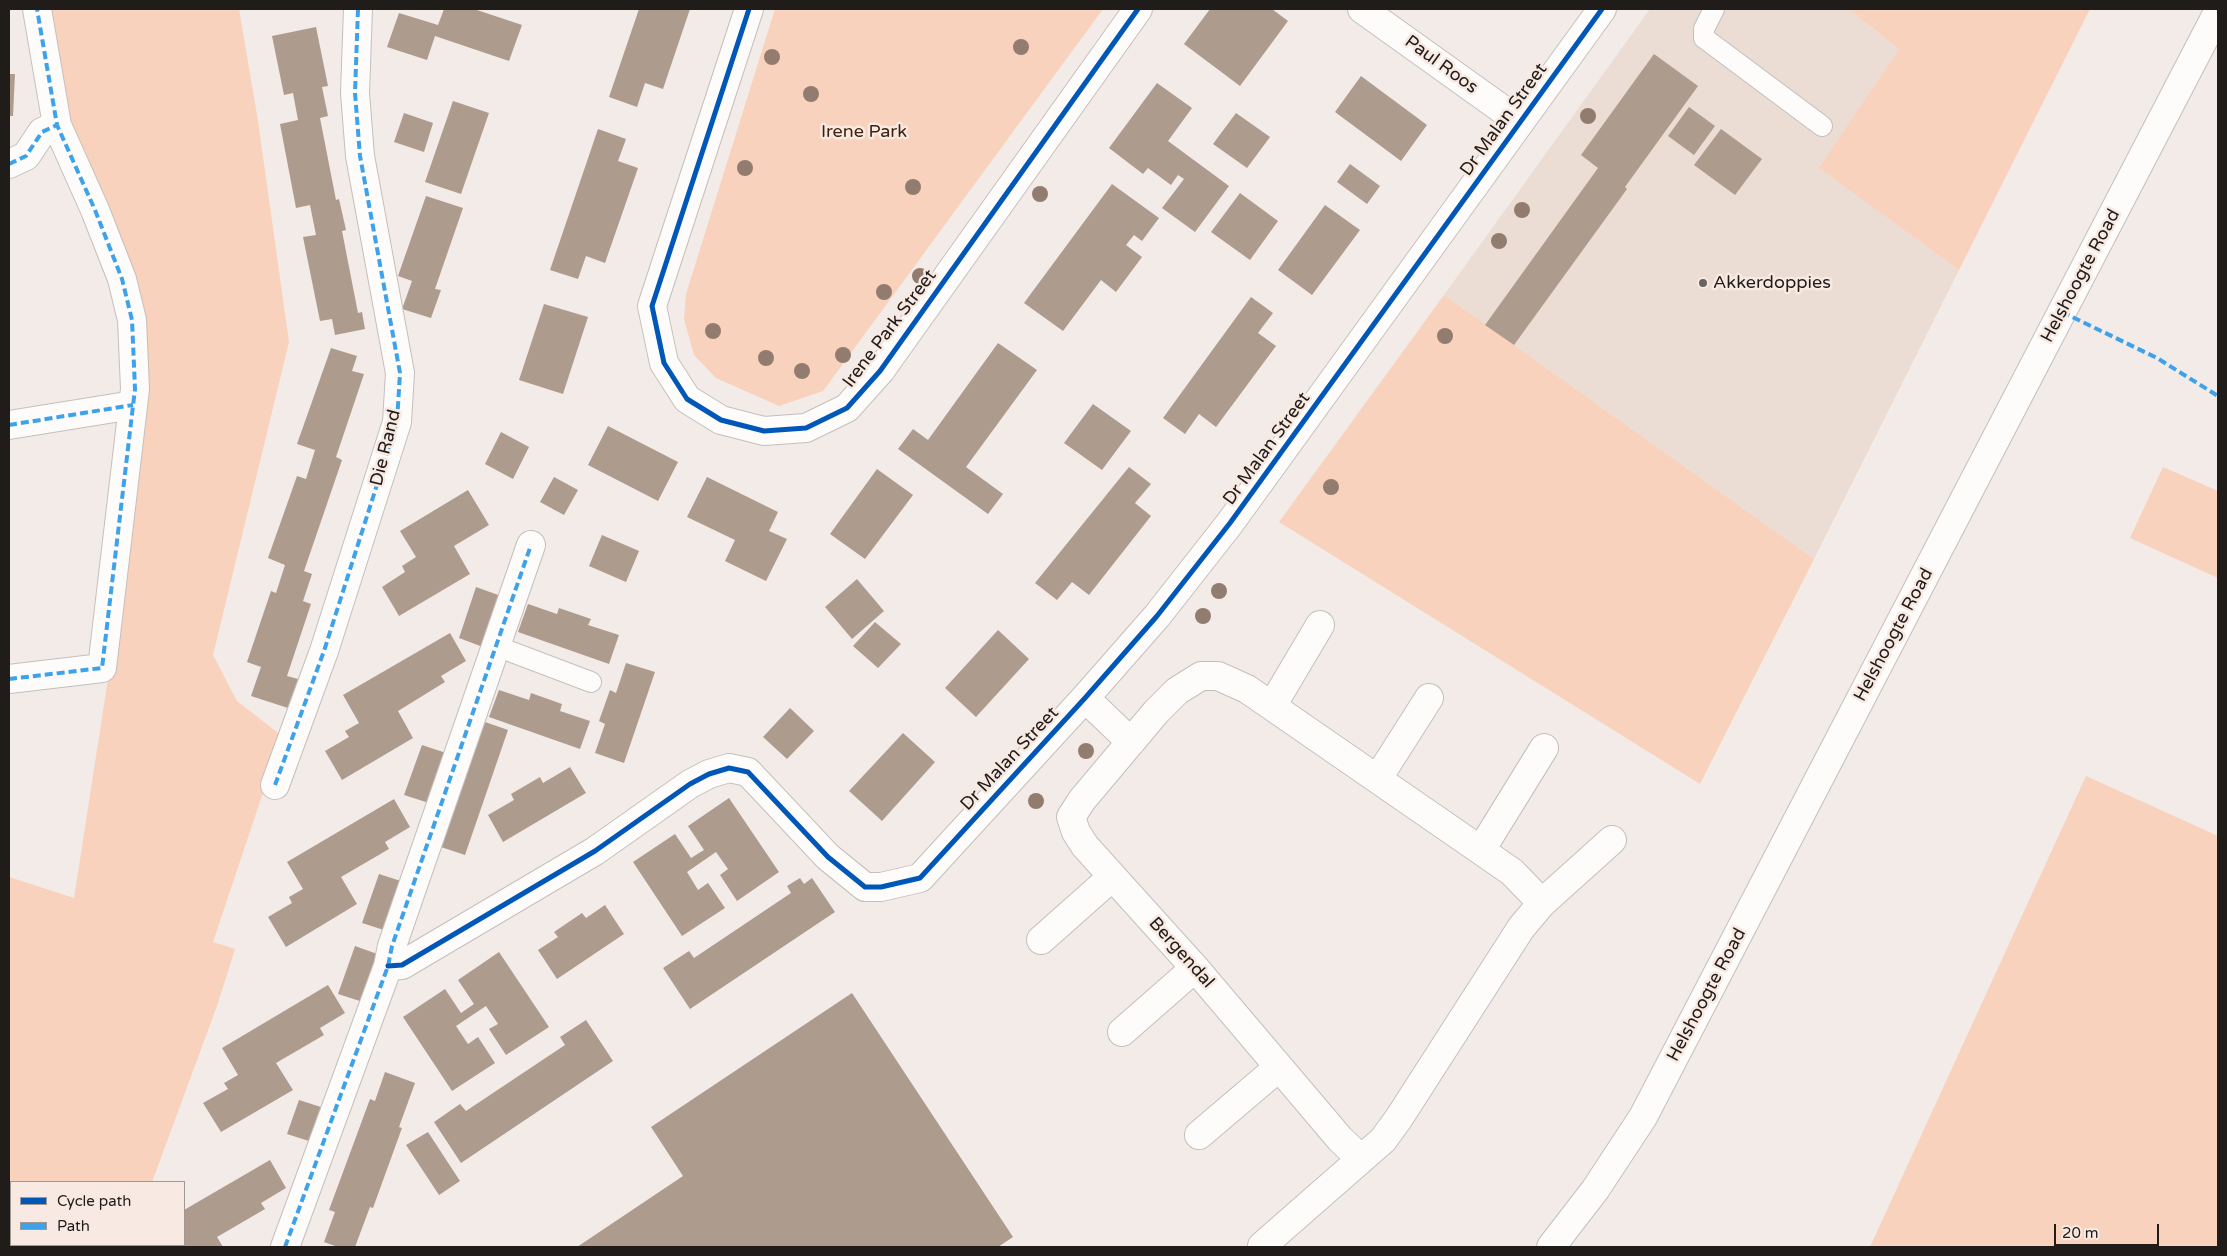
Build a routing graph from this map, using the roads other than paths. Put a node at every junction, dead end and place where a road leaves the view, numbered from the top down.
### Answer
1 (37, 9) edge
2 (358, 9) edge
3 (749, 9) edge
4 (1138, 9) edge
5 (1362, 9) edge
6 (1602, 9) edge
7 (1714, 9) edge
8 (2218, 12) edge
9 (1520, 122) junction
10 (57, 125) junction
11 (1822, 126) dead end
12 (9, 164) edge
13 (133, 405) junction
14 (9, 425) edge
15 (531, 545) dead end
16 (1320, 625) dead end
17 (496, 646) junction
18 (9, 679) edge
19 (591, 682) dead end
20 (1085, 698) junction
21 (1429, 698) dead end
22 (1272, 706) junction
23 (1131, 742) junction
24 (1544, 748) dead end
25 (1378, 778) junction
26 (276, 785) dead end
27 (1612, 840) dead end
28 (1480, 850) junction
29 (1112, 877) junction
30 (1542, 902) junction
31 (1041, 940) dead end
32 (388, 966) junction
33 (1196, 968) junction
34 (1122, 1032) dead end
35 (1279, 1067) junction
36 (1199, 1135) dead end
37 (1361, 1158) junction
38 (1262, 1246) dead end
39 (285, 1247) edge
40 (1551, 1247) edge

1 - 10 street
2 - 26 street, Die Rand
3 - 4 street, Irene Park Street
5 - 9 street, Paul Roos
6 - 9 street, Dr Malan Street
7 - 11 lane
8 - 40 street, Helshoogte Road
9 - 20 street, Dr Malan Street
10 - 12 street
10 - 13 street
13 - 14 street
13 - 18 street
15 - 17 street
16 - 22 street
17 - 19 lane
17 - 32 street
20 - 23 street
20 - 32 street, Dr Malan Street
21 - 25 street
22 - 23 street, Bergendal
22 - 25 street, Bergendal
23 - 29 street, Bergendal
24 - 28 street
25 - 28 street, Bergendal
27 - 30 street
28 - 30 street, Bergendal
29 - 31 street
29 - 33 street, Bergendal
30 - 37 street
32 - 39 street
33 - 34 street
33 - 35 street, Bergendal
35 - 36 street
35 - 37 street, Bergendal
37 - 38 street

